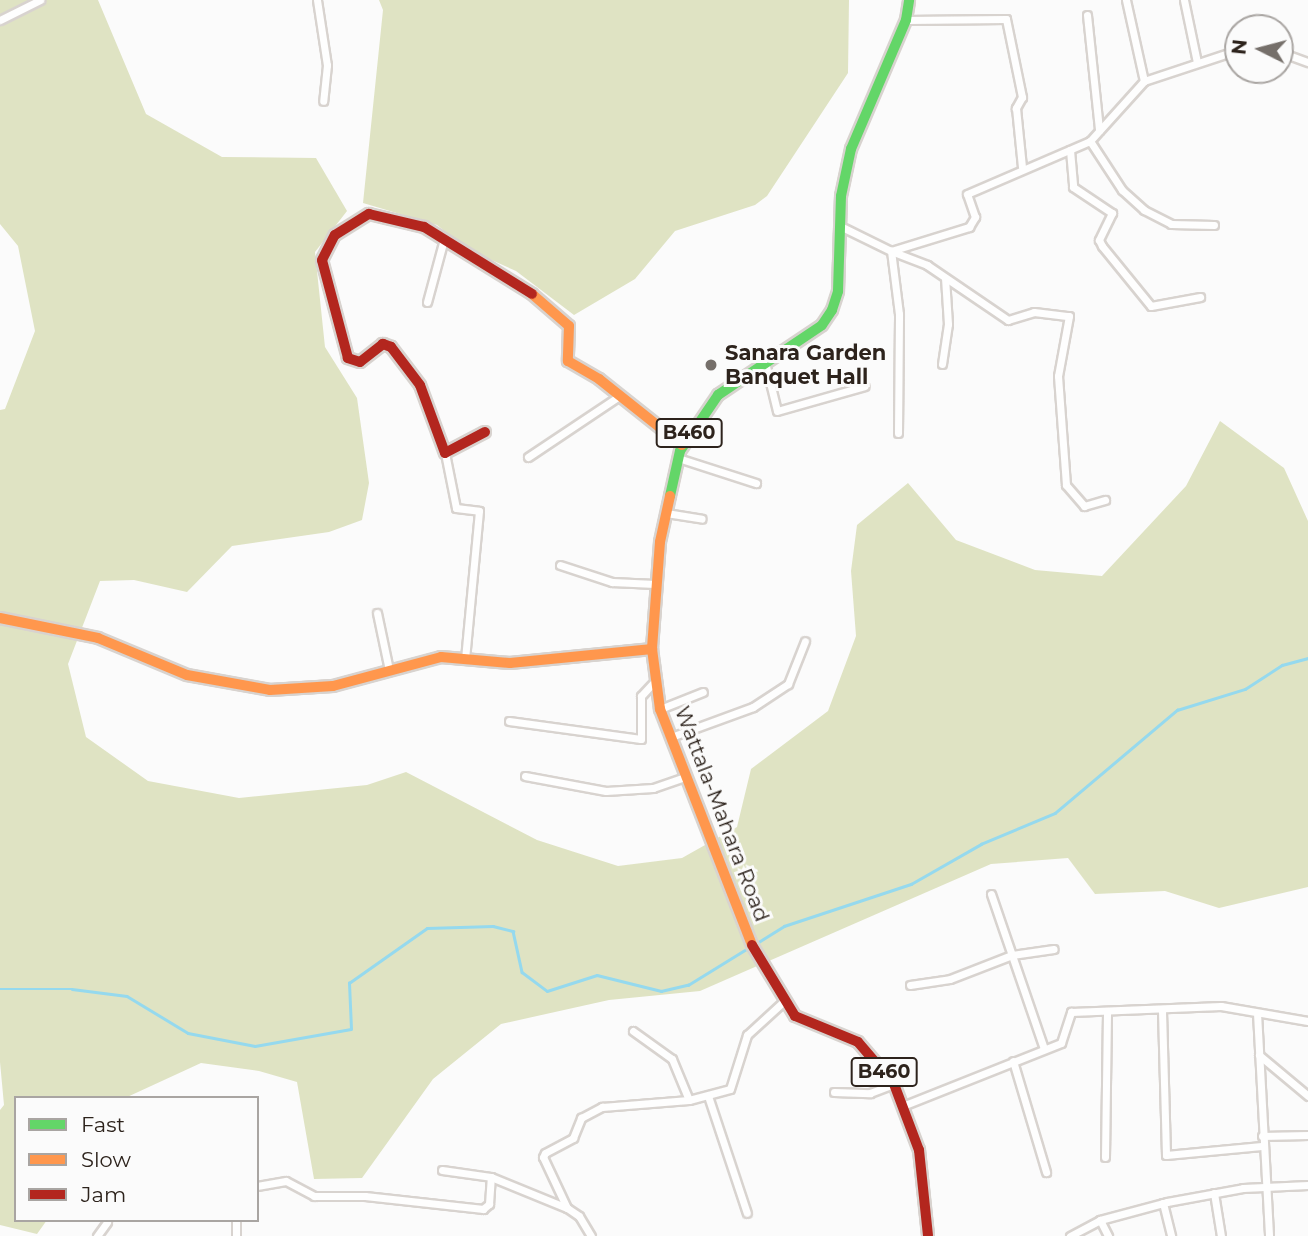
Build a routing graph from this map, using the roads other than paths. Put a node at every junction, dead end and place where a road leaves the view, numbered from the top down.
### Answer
1 (40, 0) edge
2 (317, 0) edge
3 (909, 0) edge
4 (1126, 0) edge
5 (1184, 0) edge
6 (1087, 15) dead end
7 (0, 20) edge
8 (906, 20) junction
9 (1224, 54) edge
10 (1197, 62) junction
11 (1144, 81) junction
12 (323, 101) dead end
13 (1099, 131) junction
14 (1090, 141) junction
15 (1070, 150) junction
16 (1022, 167) junction
17 (1214, 225) dead end
18 (839, 226) junction
19 (444, 239) junction
20 (891, 251) junction
21 (944, 276) junction
22 (1200, 297) dead end
23 (427, 302) dead end
24 (765, 362) junction
25 (942, 364) dead end
26 (865, 386) dead end
27 (619, 396) junction
28 (485, 432) dead end
29 (898, 433) dead end
30 (682, 445) junction
31 (446, 453) junction
32 (528, 457) dead end
33 (678, 458) junction
34 (756, 483) dead end
35 (1105, 500) dead end
36 (666, 513) junction
37 (702, 519) dead end
38 (560, 565) dead end
39 (655, 584) junction
40 (377, 613) dead end
41 (0, 618) edge
42 (804, 640) dead end
43 (652, 649) junction
44 (465, 658) junction
45 (389, 670) junction
46 (655, 681) junction
47 (703, 692) dead end
48 (660, 709) junction
49 (509, 721) dead end
50 (671, 737) junction
51 (525, 776) dead end
52 (687, 776) junction
53 (991, 894) dead end
54 (1054, 949) dead end
55 (1012, 955) junction
56 (910, 985) dead end
57 (783, 1002) junction
58 (1162, 1010) junction
59 (1107, 1011) junction
60 (1257, 1013) junction
61 (1308, 1021) edge
62 (633, 1031) dead end
63 (1044, 1049) junction
64 (1259, 1055) junction
65 (1013, 1061) junction
66 (894, 1084) junction
67 (834, 1092) dead end
68 (708, 1096) junction
69 (1308, 1096) edge
70 (689, 1100) junction
71 (905, 1105) junction
72 (1308, 1135) edge
73 (1262, 1136) junction
74 (1262, 1146) junction
75 (1105, 1157) dead end
76 (442, 1170) dead end
77 (1046, 1172) dead end
78 (491, 1177) junction
79 (1308, 1185) edge
80 (259, 1186) edge
81 (1264, 1188) junction
82 (1214, 1193) junction
83 (1163, 1203) junction
84 (567, 1208) junction
85 (747, 1213) dead end
86 (1100, 1220) junction
87 (107, 1222) edge
88 (97, 1236) edge
89 (591, 1236) edge
90 (928, 1236) edge
91 (1070, 1236) edge
92 (1108, 1236) edge
93 (1171, 1236) edge
94 (1221, 1236) edge
95 (1269, 1236) edge

1 - 7 street
2 - 12 street
3 - 8 street, Wattala-Mahara Road / B460
4 - 11 street
5 - 10 street
6 - 13 street
8 - 16 street
8 - 18 street, Wattala-Mahara Road / B460
9 - 10 street
10 - 11 street
11 - 13 street
13 - 14 street
14 - 15 street
14 - 17 street
15 - 16 street
15 - 22 street
16 - 20 street
18 - 20 street
18 - 24 street, Wattala-Mahara Road / B460
19 - 23 street
19 - 27 street
19 - 31 street
20 - 21 street
20 - 29 street
21 - 25 street
21 - 35 street
24 - 26 street
24 - 30 street, Wattala-Mahara Road / B460
27 - 30 street
27 - 32 street
28 - 31 street
30 - 33 street, Wattala-Mahara Road / B460
31 - 44 street
33 - 34 street
33 - 36 street, Wattala-Mahara Road / B460
36 - 37 street
36 - 39 street, Wattala-Mahara Road / B460
38 - 39 street
39 - 43 street, Wattala-Mahara Road / B460
40 - 45 street
41 - 45 street
42 - 50 street
43 - 44 street
43 - 46 street, Wattala-Mahara Road / B460
44 - 45 street
46 - 48 street, Wattala-Mahara Road / B460
46 - 49 street
47 - 48 street
48 - 50 street, Wattala-Mahara Road / B460
50 - 52 street, Wattala-Mahara Road / B460
51 - 52 street
52 - 57 street, Wattala-Mahara Road / B460
53 - 55 street
54 - 55 street
55 - 56 street
55 - 63 street
57 - 66 street, Wattala-Mahara Road / B460
57 - 68 street
58 - 59 street
58 - 60 street
58 - 74 street
59 - 63 street
59 - 75 street
60 - 61 street
60 - 64 street
62 - 70 street
63 - 65 street
64 - 69 street
64 - 73 street
65 - 71 street
65 - 77 street
66 - 67 street
66 - 71 street, Wattala-Mahara Road / B460
68 - 70 street
68 - 85 street
70 - 84 street
71 - 90 street, Wattala-Mahara Road / B460
72 - 73 street
73 - 74 street
74 - 81 street
76 - 78 street
78 - 80 street
78 - 84 street
79 - 81 street
81 - 82 street
81 - 95 street
82 - 83 street
82 - 94 street
83 - 86 street
83 - 93 street
84 - 89 street
86 - 91 street
86 - 92 street
87 - 88 street

